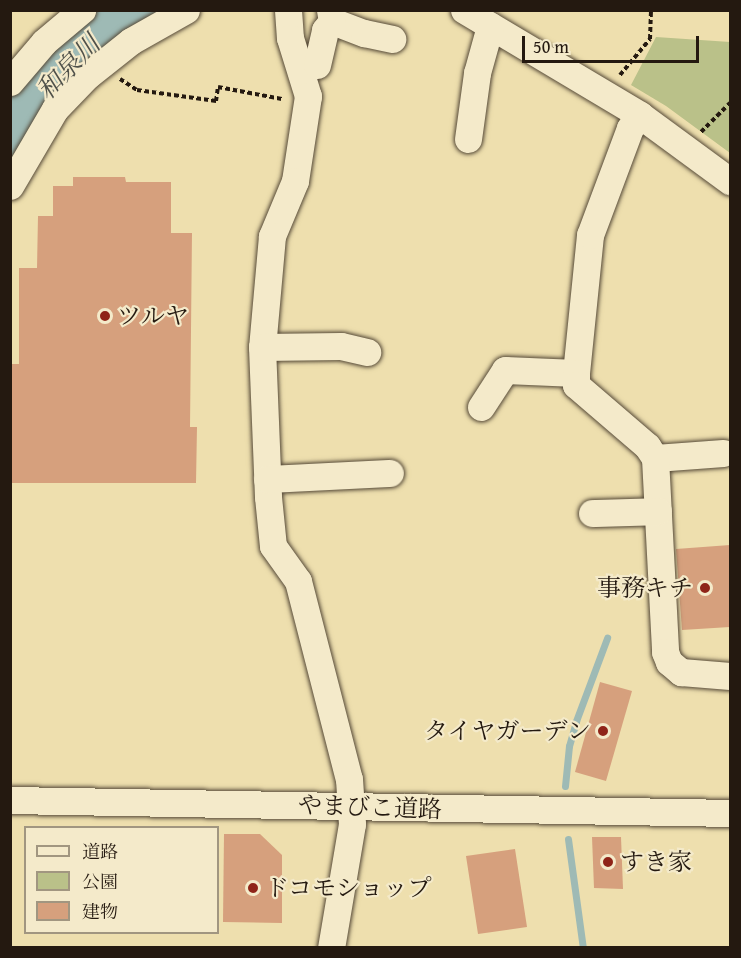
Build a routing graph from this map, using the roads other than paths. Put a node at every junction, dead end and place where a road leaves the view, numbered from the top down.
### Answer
1 (82, 10) edge
2 (186, 10) edge
3 (288, 10) edge
4 (464, 10) edge
5 (331, 16) edge
6 (490, 26) junction
7 (392, 39) dead end
8 (317, 65) dead end
9 (10, 82) edge
10 (640, 116) junction
11 (468, 139) dead end
12 (730, 181) edge
13 (10, 186) edge
14 (262, 347) junction
15 (367, 351) dead end
16 (576, 373) junction
17 (481, 407) dead end
18 (723, 453) dead end
19 (655, 458) junction
20 (390, 473) dead end
21 (267, 479) junction
22 (657, 511) junction
23 (592, 513) dead end
24 (730, 676) edge
25 (10, 800) edge
26 (352, 807) junction
27 (730, 813) edge
28 (331, 948) edge

1 - 9 street
2 - 13 street
3 - 14 street
4 - 6 street
5 - 7 street
5 - 8 street
6 - 10 street
6 - 11 street
10 - 12 street
10 - 16 street
14 - 15 street
14 - 21 street
16 - 17 street
16 - 19 street
18 - 19 street
19 - 22 street
20 - 21 street
21 - 26 street
22 - 23 street
22 - 24 street
25 - 26 street, やまびこ道路
26 - 27 street, やまびこ道路
26 - 28 street

